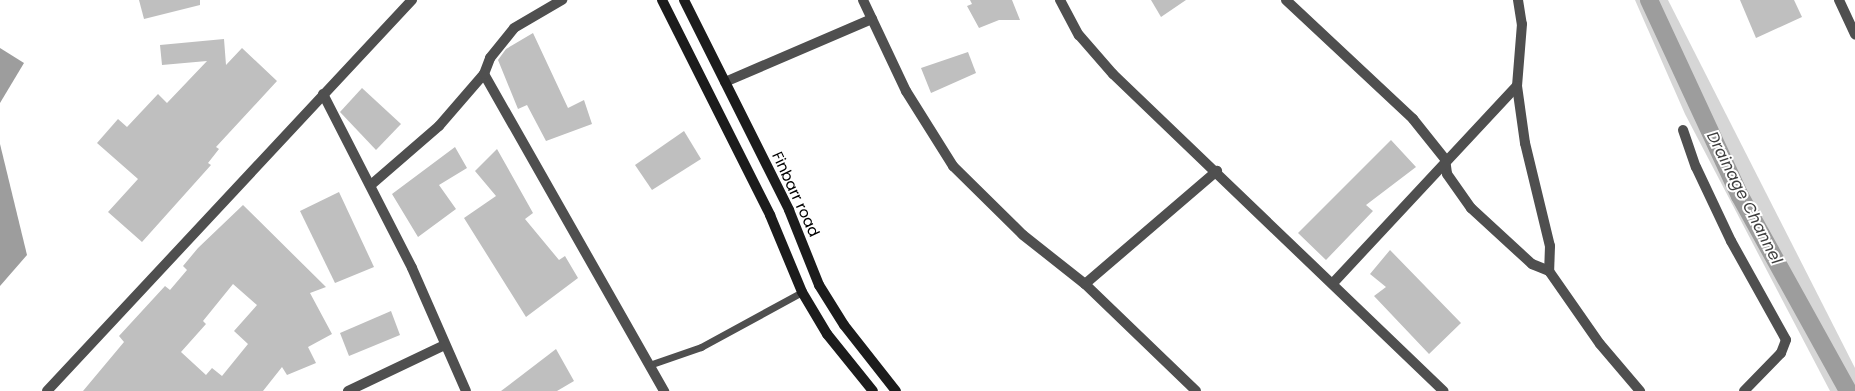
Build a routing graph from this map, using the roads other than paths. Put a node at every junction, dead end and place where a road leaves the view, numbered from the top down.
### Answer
1 (412, 0) edge
2 (562, 0) edge
3 (662, 0) edge
4 (684, 0) edge
5 (863, 0) edge
6 (1060, 0) edge
7 (1286, 0) edge
8 (1518, 0) edge
9 (1839, 0) edge
10 (872, 20) junction
11 (1855, 34) edge
12 (484, 74) junction
13 (725, 82) junction
14 (1517, 86) junction
15 (323, 94) junction
16 (1683, 130) dead end
17 (1446, 159) junction
18 (1217, 171) junction
19 (372, 184) junction
20 (1548, 271) junction
21 (1334, 282) junction
22 (1085, 284) junction
23 (802, 292) junction
24 (446, 345) junction
25 (652, 364) junction
26 (47, 391) edge
27 (348, 391) edge
28 (466, 391) edge
29 (664, 391) edge
30 (873, 391) edge
31 (896, 391) edge
32 (1196, 391) edge
33 (1443, 391) edge
34 (1640, 391) edge
35 (1744, 391) edge

1 - 15 street
2 - 12 street
3 - 23 main road
4 - 13 main road, Finbarr road
5 - 10 street
6 - 18 street
7 - 17 street
8 - 14 street
9 - 11 street
10 - 13 street
10 - 22 street
12 - 19 street
12 - 25 street
13 - 31 main road, Finbarr road
14 - 17 street
14 - 20 street
15 - 19 street
15 - 26 street
16 - 35 street
17 - 20 street
17 - 21 street
18 - 21 street
18 - 22 street
19 - 24 street
20 - 34 street
21 - 33 street
22 - 32 street
23 - 25 lane
23 - 30 main road
24 - 27 street
24 - 28 street
25 - 29 street

